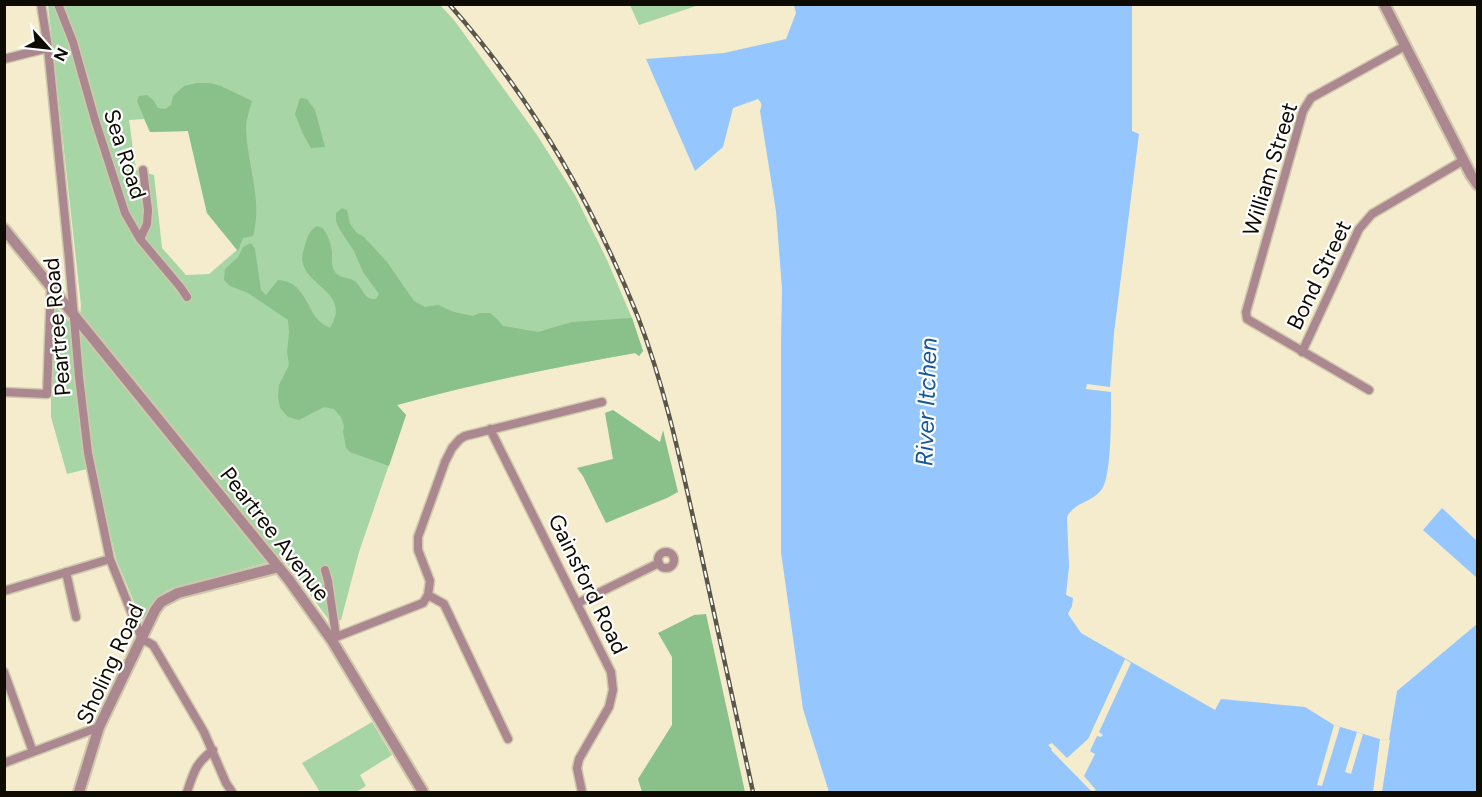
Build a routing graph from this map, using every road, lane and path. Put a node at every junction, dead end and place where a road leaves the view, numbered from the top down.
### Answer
1 (1384, 4) edge
2 (58, 6) edge
3 (42, 7) edge
4 (1405, 46) junction
5 (48, 48) junction
6 (4, 58) edge
7 (1464, 160) junction
8 (143, 170) dead end
9 (1478, 185) edge
10 (4, 229) edge
11 (140, 239) junction
12 (51, 286) junction
13 (187, 297) dead end
14 (74, 315) junction
15 (1302, 352) junction
16 (1369, 390) dead end
17 (4, 392) edge
18 (602, 402) dead end
19 (490, 429) junction
20 (110, 559) junction
21 (659, 563) dead end
22 (279, 567) junction
23 (325, 570) dead end
24 (66, 572) junction
25 (4, 591) edge
26 (428, 595) junction
27 (578, 603) junction
28 (76, 617) dead end
29 (334, 638) junction
30 (142, 639) junction
31 (4, 672) edge
32 (99, 727) junction
33 (508, 739) dead end
34 (213, 750) junction
35 (33, 752) junction
36 (4, 763) edge
37 (79, 792) edge
38 (187, 792) edge
39 (232, 792) edge
40 (423, 792) edge
41 (582, 792) edge

1 - 4 street
2 - 3 street, Sea Road
2 - 11 street, Sea Road
3 - 5 street, Peartree Road
4 - 7 street
4 - 15 street, William Street
5 - 6 street
5 - 14 street, Peartree Road
7 - 9 street
7 - 15 street, Bond Street
8 - 11 street
10 - 12 street, Peartree Avenue
11 - 13 street, Sea Road
12 - 14 street, Peartree Avenue
12 - 17 street
14 - 20 street, Peartree Road
14 - 22 street, Peartree Avenue
15 - 16 street
18 - 19 street
19 - 26 street
19 - 27 street, Gainsford Road
20 - 24 street
20 - 30 street, Peartree Road
21 - 27 street
22 - 29 street, Peartree Avenue
22 - 30 street, Sholing Road
23 - 29 street
24 - 25 street
24 - 28 street
26 - 29 street
26 - 33 street
27 - 41 street, Gainsford Road
29 - 40 street, Peartree Avenue
30 - 32 street, Sholing Road
30 - 34 street
31 - 35 street
32 - 35 street
32 - 37 street, Sholing Road
34 - 38 street
34 - 39 street
35 - 36 street

